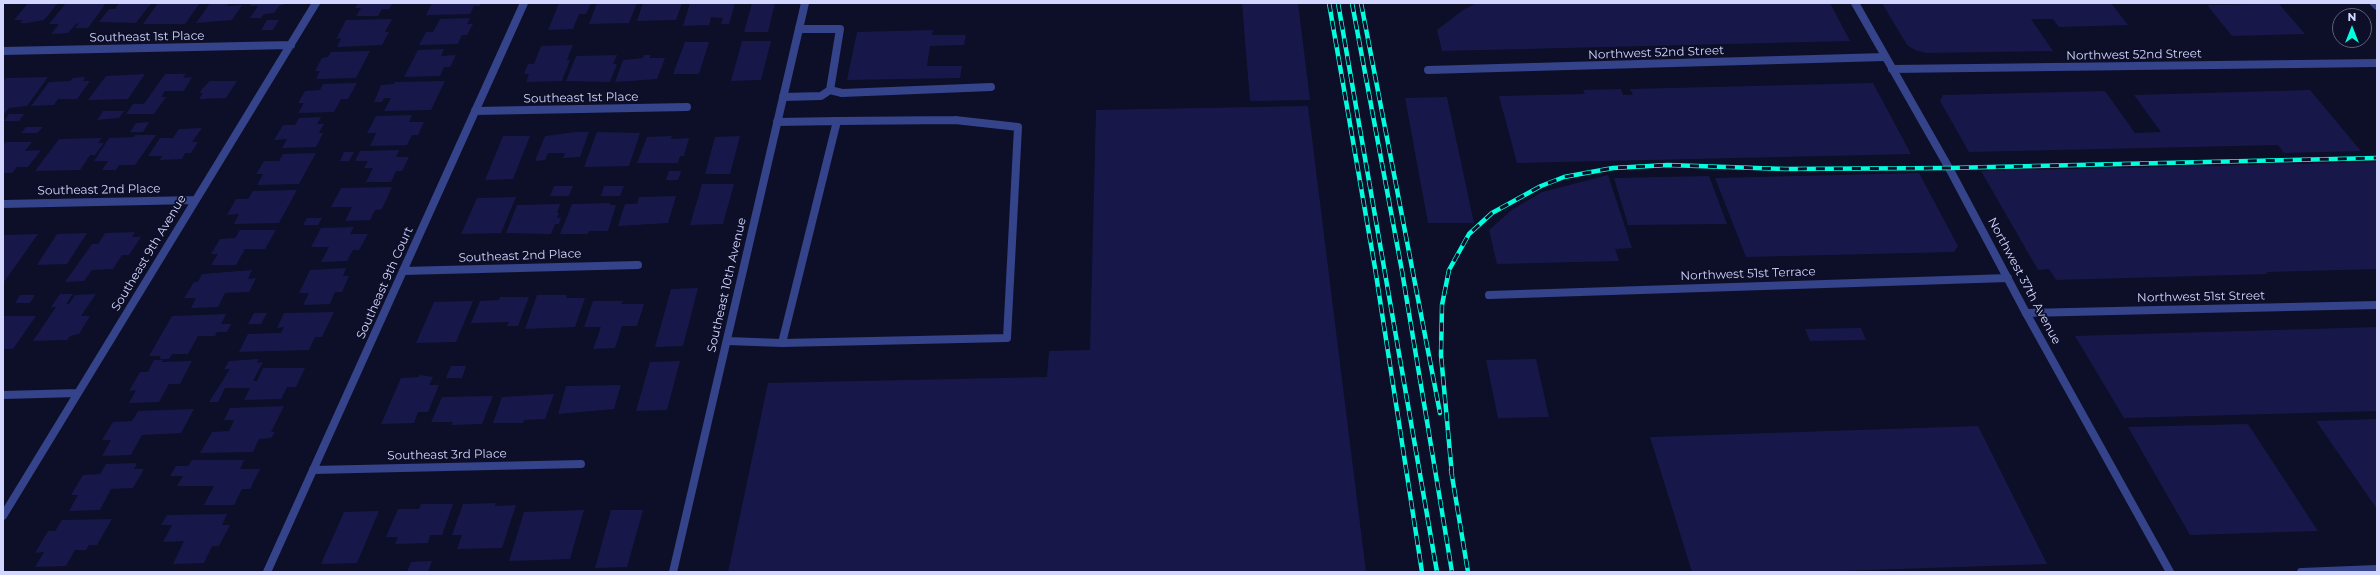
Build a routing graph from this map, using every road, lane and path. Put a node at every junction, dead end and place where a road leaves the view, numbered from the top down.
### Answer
1 (316, 3) edge
2 (524, 3) edge
3 (805, 3) edge
4 (1855, 3) edge
5 (2374, 3) edge
6 (2377, 6) edge
7 (799, 29) junction
8 (291, 45) junction
9 (3, 51) edge
10 (1885, 57) junction
11 (2377, 63) edge
12 (1892, 69) junction
13 (1428, 70) dead end
14 (991, 87) dead end
15 (830, 90) junction
16 (783, 97) junction
17 (688, 107) dead end
18 (476, 110) junction
19 (837, 121) junction
20 (777, 122) junction
21 (194, 200) junction
22 (3, 204) edge
23 (638, 265) dead end
24 (404, 271) junction
25 (2008, 278) junction
26 (1489, 295) dead end
27 (2377, 305) edge
28 (2026, 314) junction
29 (727, 341) junction
30 (782, 342) junction
31 (78, 393) junction
32 (3, 395) edge
33 (581, 464) dead end
34 (313, 470) junction
35 (3, 516) edge
36 (2377, 569) edge
37 (268, 572) edge
38 (673, 572) edge
39 (2170, 572) edge
40 (2300, 572) edge

1 - 8 street, Southeast 9th Avenue
2 - 18 street, Southeast 9th Court
3 - 7 street, Southeast 10th Avenue
4 - 10 street, Northwest 37th Avenue
5 - 6 street
7 - 15 street
7 - 16 street, Southeast 10th Avenue
8 - 9 street, Southeast 1st Place
8 - 21 street, Southeast 9th Avenue
10 - 12 street, Northwest 37th Avenue
10 - 13 street, Northwest 52nd Street
11 - 12 street, Northwest 52nd Street
12 - 25 street, Northwest 37th Avenue
14 - 15 street
15 - 16 street
16 - 20 street, Southeast 10th Avenue
17 - 18 street, Southeast 1st Place
18 - 24 street, Southeast 9th Court
19 - 20 street
19 - 30 street
19 - 30 street
20 - 29 street, Southeast 10th Avenue
21 - 22 street, Southeast 2nd Place
21 - 31 street, Southeast 9th Avenue
23 - 24 street, Southeast 2nd Place
24 - 34 street, Southeast 9th Court
25 - 26 street, Northwest 51st Terrace
25 - 28 street, Northwest 37th Avenue
27 - 28 street, Northwest 51st Street
28 - 39 street, Northwest 37th Avenue
29 - 30 street
29 - 38 street, Southeast 10th Avenue
31 - 32 street
31 - 35 street, Southeast 9th Avenue
33 - 34 street, Southeast 3rd Place
34 - 37 street, Southeast 9th Court
36 - 40 street

